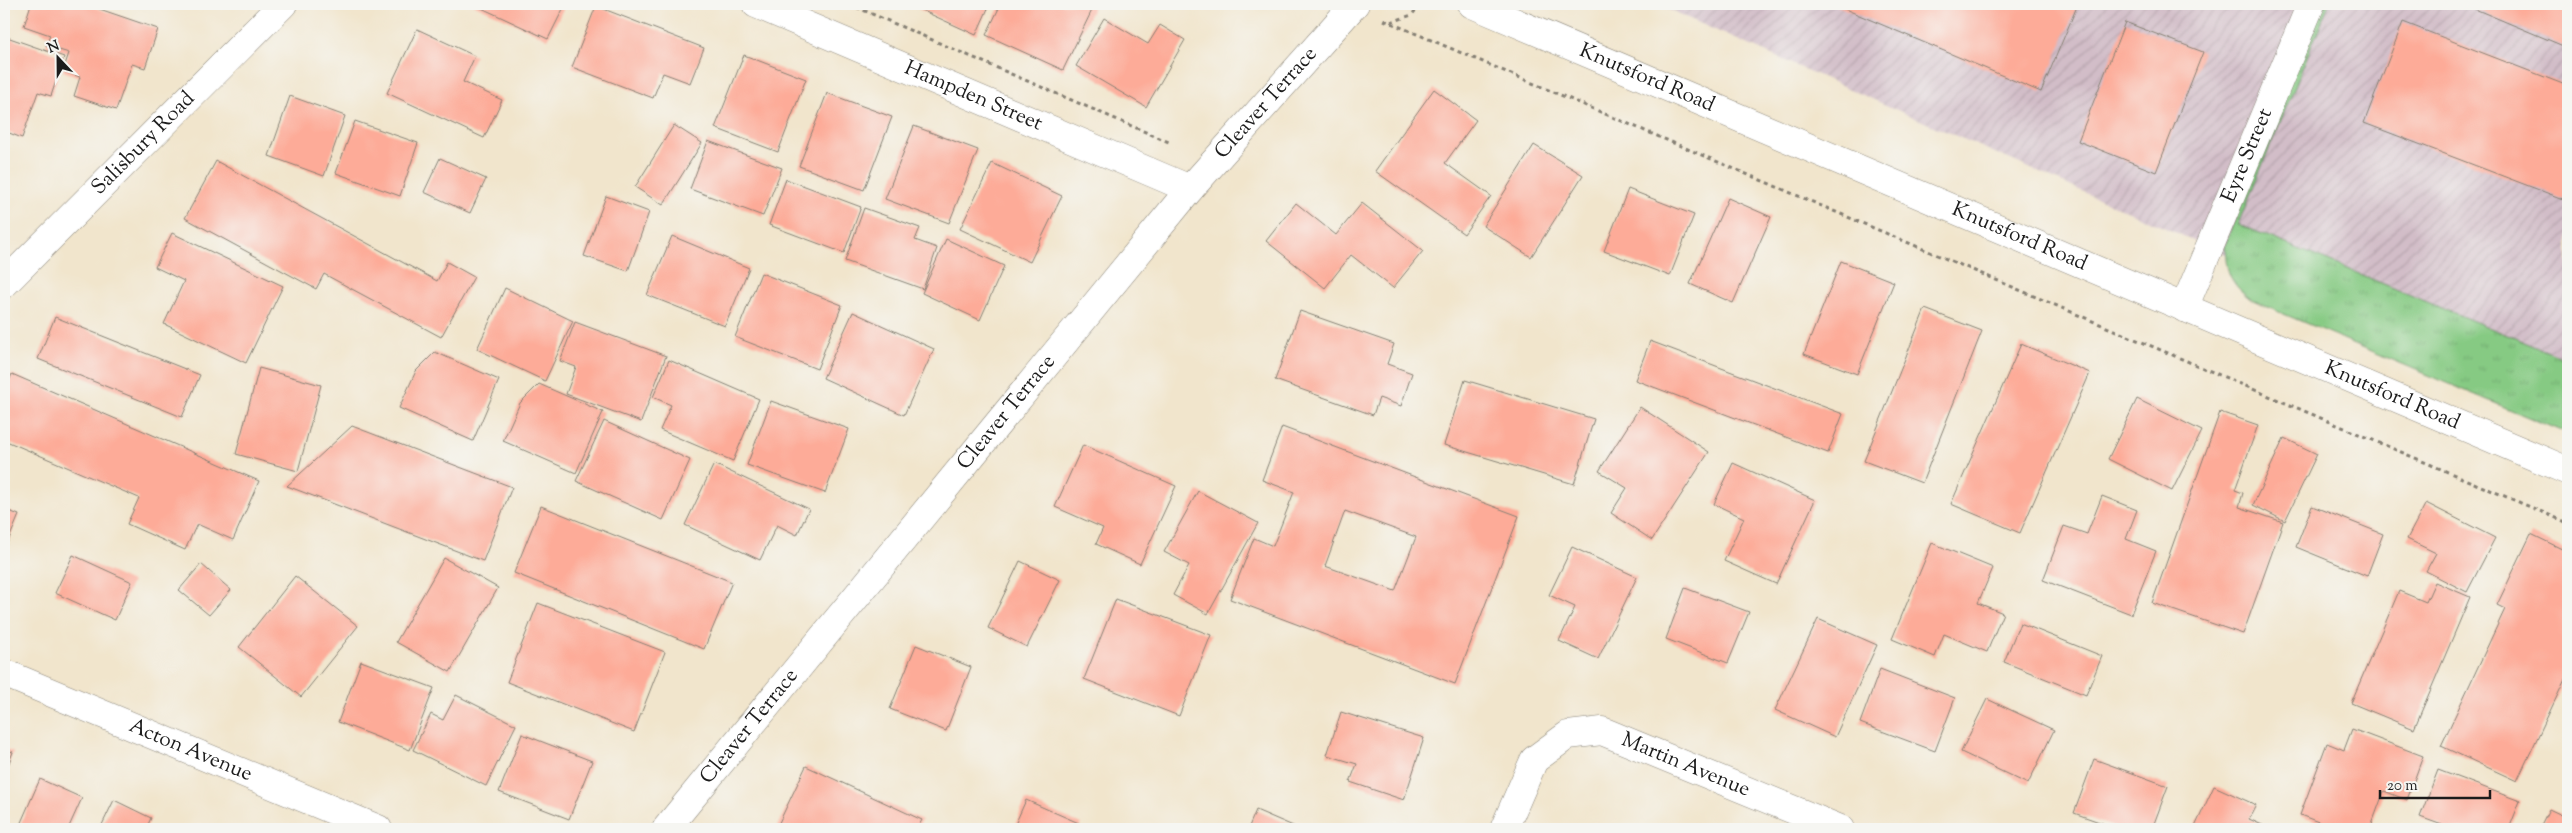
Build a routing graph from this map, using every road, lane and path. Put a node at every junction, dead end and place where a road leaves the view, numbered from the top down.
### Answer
1 (283, 4) edge
2 (756, 4) edge
3 (1420, 4) edge
4 (1472, 4) edge
5 (2311, 4) edge
6 (1365, 10) edge
7 (1391, 22) junction
8 (1190, 189) junction
9 (4, 284) edge
10 (2184, 308) junction
11 (2568, 471) edge
12 (2568, 523) edge
13 (4, 673) edge
14 (378, 829) edge
15 (666, 829) edge
16 (1504, 829) edge
17 (1840, 829) edge

1 - 9 street, Salisbury Road
2 - 8 street, Hampden Street
3 - 7 path
4 - 10 street, Knutsford Road
5 - 10 street, Eyre Street
6 - 7 path
6 - 8 street, Cleaver Terrace
7 - 12 path
8 - 15 street, Cleaver Terrace
10 - 11 street, Knutsford Road
13 - 14 street, Acton Avenue
16 - 17 street, Martin Avenue

